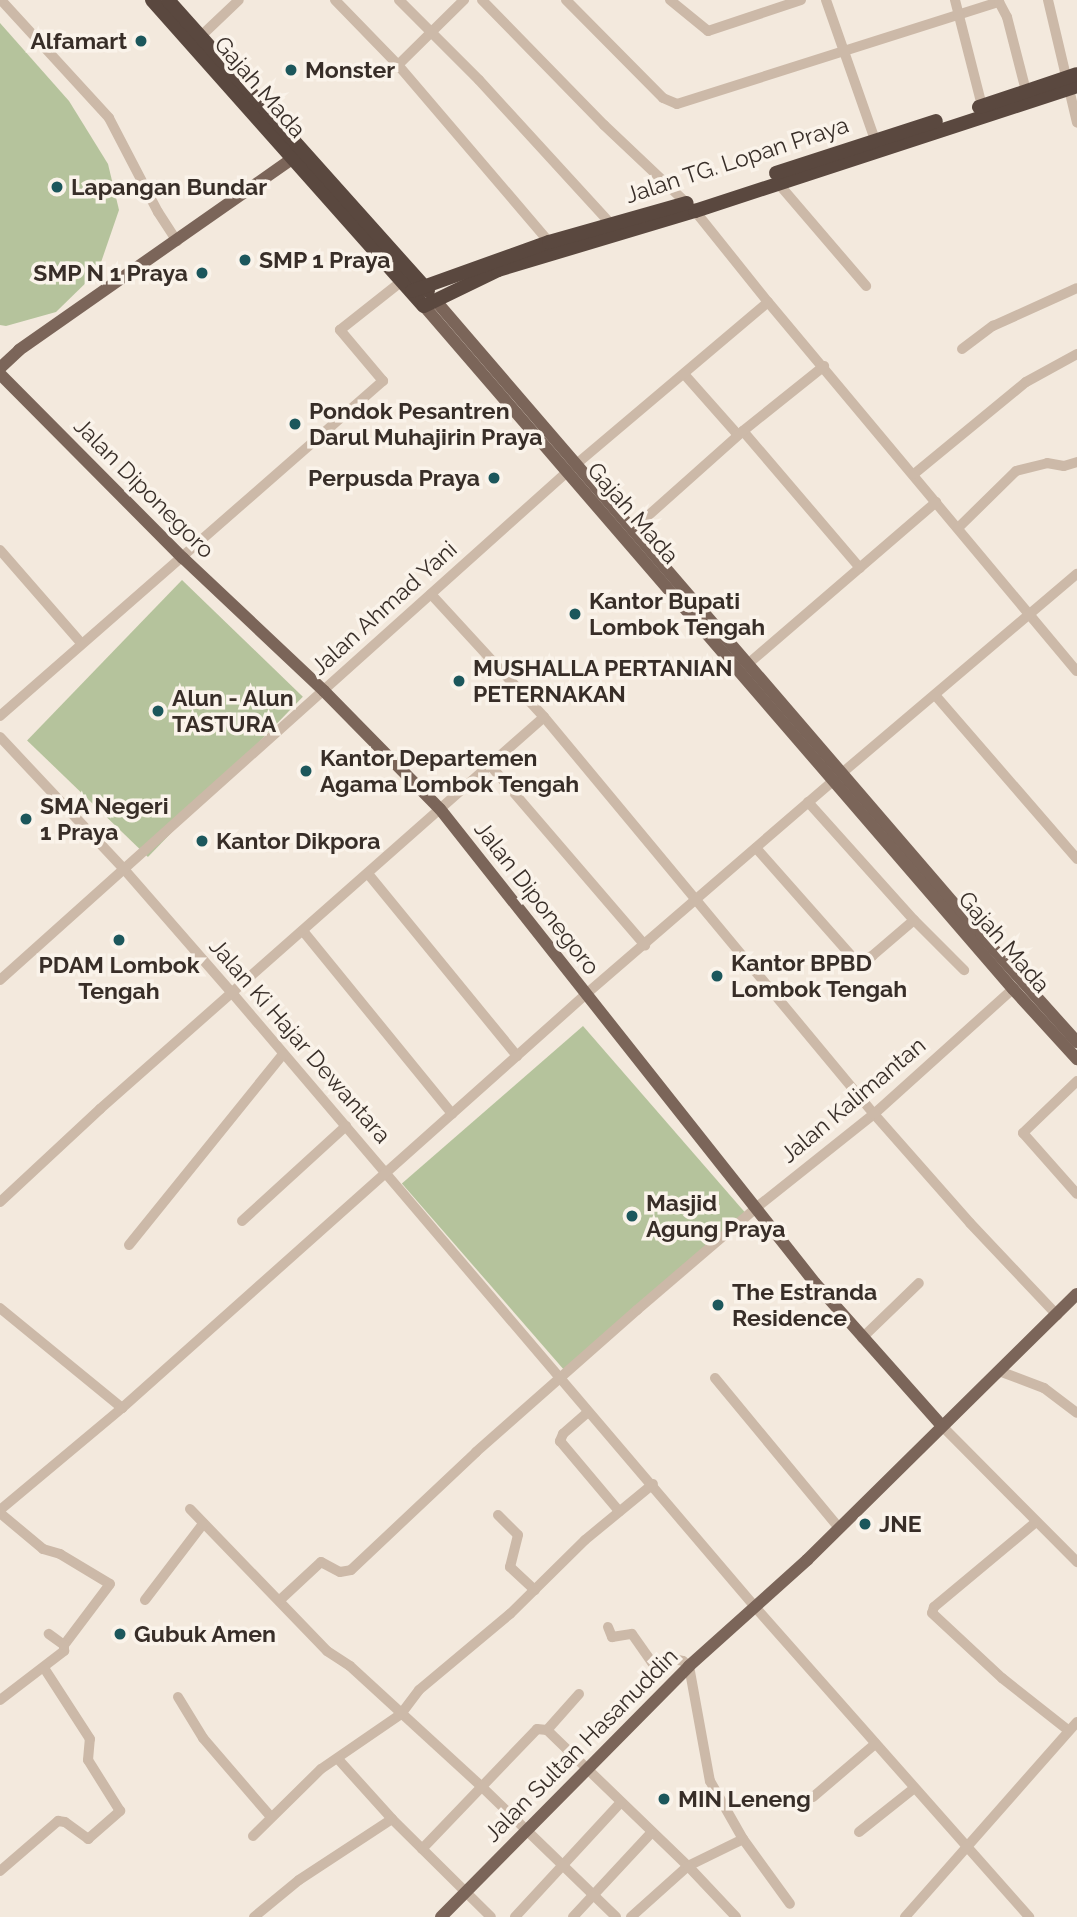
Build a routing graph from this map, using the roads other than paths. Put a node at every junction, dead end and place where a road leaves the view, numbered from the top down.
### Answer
1 (1, 0) edge
2 (152, 0) edge
3 (167, 0) edge
4 (239, 0) edge
5 (335, 0) edge
6 (399, 0) edge
7 (464, 0) edge
8 (482, 0) edge
9 (566, 0) edge
10 (670, 0) edge
11 (802, 0) edge
12 (826, 0) edge
13 (955, 0) edge
14 (1048, 0) edge
15 (959, 14) junction
16 (432, 31) junction
17 (201, 36) junction
18 (844, 51) junction
19 (398, 65) junction
20 (1071, 82) edge
21 (1026, 92) junction
22 (982, 106) junction
23 (1077, 123) edge
24 (875, 140) junction
25 (292, 159) junction
26 (777, 182) junction
27 (692, 207) junction
28 (610, 223) junction
29 (177, 241) junction
30 (549, 242) junction
31 (866, 286) dead end
32 (412, 287) junction
33 (1077, 288) edge
34 (768, 302) junction
35 (429, 303) junction
36 (962, 349) dead end
37 (1074, 356) edge
38 (824, 366) junction
39 (0, 368) edge
40 (1077, 370) edge
41 (0, 374) edge
42 (684, 374) junction
43 (741, 433) junction
44 (1077, 462) edge
45 (572, 468) junction
46 (914, 474) junction
47 (936, 502) junction
48 (958, 528) junction
49 (632, 530) junction
50 (0, 550) edge
51 (183, 558) junction
52 (860, 568) junction
53 (1077, 573) edge
54 (431, 594) junction
55 (685, 599) junction
56 (1030, 614) junction
57 (81, 643) junction
58 (749, 663) junction
59 (1077, 671) edge
60 (324, 691) junction
61 (935, 695) junction
62 (0, 716) edge
63 (544, 717) junction
64 (0, 737) edge
65 (490, 765) junction
66 (838, 777) junction
67 (808, 802) junction
68 (440, 809) junction
69 (756, 848) junction
70 (1077, 859) edge
71 (123, 868) junction
72 (369, 875) junction
73 (697, 899) junction
74 (949, 906) junction
75 (914, 920) junction
76 (303, 931) junction
77 (645, 945) junction
78 (964, 970) dead end
79 (0, 980) edge
80 (1013, 989) junction
81 (233, 994) junction
82 (585, 995) junction
83 (1077, 1042) edge
84 (283, 1054) junction
85 (517, 1056) junction
86 (1077, 1059) edge
87 (1077, 1082) edge
88 (452, 1114) junction
89 (874, 1114) junction
90 (346, 1126) junction
91 (387, 1173) junction
92 (1077, 1194) edge
93 (0, 1202) edge
94 (757, 1207) junction
95 (242, 1221) dead end
96 (129, 1245) dead end
97 (919, 1283) dead end
98 (1077, 1294) edge
99 (0, 1308) edge
100 (1057, 1315) junction
101 (862, 1338) junction
102 (999, 1371) junction
103 (715, 1378) dead end
104 (560, 1379) junction
105 (121, 1408) junction
106 (588, 1412) junction
107 (1077, 1413) edge
108 (942, 1426) junction
109 (653, 1484) junction
110 (190, 1509) dead end
111 (0, 1511) edge
112 (619, 1511) junction
113 (498, 1515) dead end
114 (1036, 1522) junction
115 (203, 1524) junction
116 (839, 1528) junction
117 (1077, 1562) edge
118 (535, 1590) junction
119 (145, 1600) dead end
120 (280, 1600) junction
121 (755, 1607) junction
122 (608, 1628) dead end
123 (49, 1634) dead end
124 (64, 1645) junction
125 (689, 1666) junction
126 (44, 1668) junction
127 (579, 1694) dead end
128 (178, 1698) dead end
129 (0, 1700) edge
130 (401, 1714) junction
131 (1077, 1722) edge
132 (547, 1730) junction
133 (1069, 1731) junction
134 (875, 1744) junction
135 (338, 1759) junction
136 (588, 1769) junction
137 (481, 1786) junction
138 (913, 1789) junction
139 (813, 1797) dead end
140 (621, 1802) junction
141 (271, 1817) junction
142 (392, 1819) junction
143 (526, 1830) junction
144 (652, 1832) junction
145 (859, 1832) dead end
146 (253, 1836) dead end
147 (743, 1839) junction
148 (422, 1849) junction
149 (966, 1849) junction
150 (688, 1866) junction
151 (563, 1867) junction
152 (0, 1871) edge
153 (465, 1892) junction
154 (593, 1894) junction
155 (790, 1904) dead end
156 (918, 1912) edge
157 (254, 1917) edge
158 (441, 1917) edge
159 (491, 1917) edge
160 (515, 1917) edge
161 (573, 1917) edge
162 (616, 1917) edge
163 (631, 1917) edge
164 (736, 1917) edge
165 (905, 1917) edge
166 (1029, 1917) edge

1 - 29 street
2 - 25 highway, Gajah Mada
3 - 17 highway, Gajah Mada
4 - 17 street
5 - 19 street
6 - 16 street
7 - 16 street
8 - 27 street
9 - 18 street
10 - 11 street
12 - 18 street
13 - 15 street
14 - 20 street
15 - 18 street
15 - 21 street
15 - 22 street
16 - 19 street
16 - 28 street
17 - 32 highway, Gajah Mada
18 - 24 street
19 - 30 street
20 - 21 highway, Jalan TG. Lopan Praya
20 - 23 street
20 - 26 highway, Jalan TG. Lopan Praya
21 - 22 highway, Jalan TG. Lopan Praya
22 - 24 highway, Jalan TG. Lopan Praya
24 - 27 highway, Jalan TG. Lopan Praya
25 - 29 main road
25 - 32 highway, Gajah Mada
26 - 27 highway, Jalan TG. Lopan Praya
26 - 31 street
27 - 28 highway, Jalan TG. Lopan Praya
27 - 34 street
27 - 35 highway, Jalan TG. Lopan Praya
28 - 30 highway, Jalan TG. Lopan Praya
29 - 39 main road
30 - 32 highway, Jalan TG. Lopan Praya
32 - 35 highway, Gajah Mada
32 - 51 street
33 - 36 street
34 - 38 street
34 - 42 street, Jalan Ahmad Yani
35 - 45 main road, Gajah Mada
37 - 40 street
37 - 46 street
38 - 43 street
38 - 46 street
41 - 51 main road, Jalan Diponegoro
42 - 43 street
42 - 45 street, Jalan Ahmad Yani
43 - 49 street
43 - 52 street
44 - 48 street
45 - 49 main road, Gajah Mada
45 - 54 street, Jalan Ahmad Yani
45 - 55 main road, Gajah Mada
46 - 47 street
47 - 48 street
47 - 52 street
48 - 56 street
49 - 55 main road, Gajah Mada
50 - 57 street
51 - 57 street
51 - 60 main road, Jalan Diponegoro
52 - 58 street
53 - 56 street
54 - 60 street, Jalan Ahmad Yani
54 - 63 street
55 - 58 main road, Gajah Mada
55 - 66 main road, Gajah Mada
56 - 59 street
56 - 61 street
57 - 62 street
58 - 66 main road, Gajah Mada
60 - 68 main road, Jalan Diponegoro
60 - 71 street, Jalan Ahmad Yani
61 - 66 street
61 - 70 street
63 - 65 street
63 - 73 street
64 - 71 street, Jalan Ki Hajar Dewantara
65 - 68 street
65 - 77 street
66 - 67 street
66 - 74 main road, Gajah Mada
67 - 69 street
67 - 75 street
68 - 72 street
68 - 82 main road, Jalan Diponegoro
69 - 73 street
69 - 75 street
71 - 79 street, Jalan Ahmad Yani
71 - 81 street, Jalan Ki Hajar Dewantara
72 - 76 street
72 - 85 street
73 - 77 street
73 - 89 street
74 - 80 main road, Gajah Mada
74 - 83 main road, Gajah Mada
75 - 78 street
76 - 81 street
76 - 88 street
77 - 82 street
80 - 86 main road, Gajah Mada
80 - 89 street, Jalan Kalimantan
81 - 84 street, Jalan Ki Hajar Dewantara
81 - 93 street
82 - 85 street
82 - 94 main road, Jalan Diponegoro
84 - 90 street, Jalan Ki Hajar Dewantara
84 - 96 street
85 - 88 street
87 - 92 street
88 - 91 street
89 - 94 street, Jalan Kalimantan
89 - 100 street
90 - 91 street, Jalan Ki Hajar Dewantara
90 - 95 street
91 - 104 street, Jalan Ki Hajar Dewantara
91 - 105 street
94 - 101 main road, Jalan Diponegoro
94 - 104 street, Jalan Kalimantan
97 - 101 street
98 - 100 main road, Jalan Sultan Hasanuddin
99 - 105 street
100 - 102 main road, Jalan Sultan Hasanuddin
101 - 108 main road, Jalan Diponegoro
102 - 107 street
102 - 108 main road, Jalan Sultan Hasanuddin
103 - 116 street
104 - 106 street, Jalan Ki Hajar Dewantara
104 - 120 street, Jalan Kalimantan
105 - 111 street
106 - 109 street, Jalan Ki Hajar Dewantara
106 - 112 street
108 - 114 street
108 - 116 main road, Jalan Sultan Hasanuddin
109 - 112 street
109 - 121 street, Jalan Ki Hajar Dewantara
110 - 115 street
111 - 124 street
112 - 118 street
113 - 118 street
114 - 117 street
114 - 133 street
115 - 119 street
115 - 120 street
116 - 121 main road, Jalan Sultan Hasanuddin
118 - 130 street
120 - 130 street
121 - 125 main road, Jalan Sultan Hasanuddin
121 - 134 street, Jalan Ki Hajar Dewantara
122 - 125 street
123 - 124 street
124 - 126 street
125 - 136 main road, Jalan Sultan Hasanuddin
125 - 147 street
126 - 129 street
126 - 152 street
127 - 132 street
128 - 141 street
130 - 135 street
130 - 137 street
131 - 133 street
132 - 136 street
132 - 137 street
133 - 149 street
134 - 138 street, Jalan Ki Hajar Dewantara
134 - 139 street
135 - 141 street
135 - 142 street
136 - 140 street
136 - 143 main road, Jalan Sultan Hasanuddin
137 - 143 street
137 - 148 street
138 - 145 street
138 - 149 street, Jalan Ki Hajar Dewantara
140 - 144 street
140 - 151 street
141 - 146 street
142 - 148 street
142 - 157 street
143 - 151 street
143 - 153 main road, Jalan Sultan Hasanuddin
144 - 150 street
144 - 154 street
147 - 150 street
147 - 155 street
148 - 153 street
149 - 156 street
149 - 166 street, Jalan Ki Hajar Dewantara
150 - 163 street
150 - 164 street
151 - 154 street
151 - 160 street
153 - 158 main road, Jalan Sultan Hasanuddin
153 - 159 street
154 - 161 street
154 - 162 street
156 - 165 street

